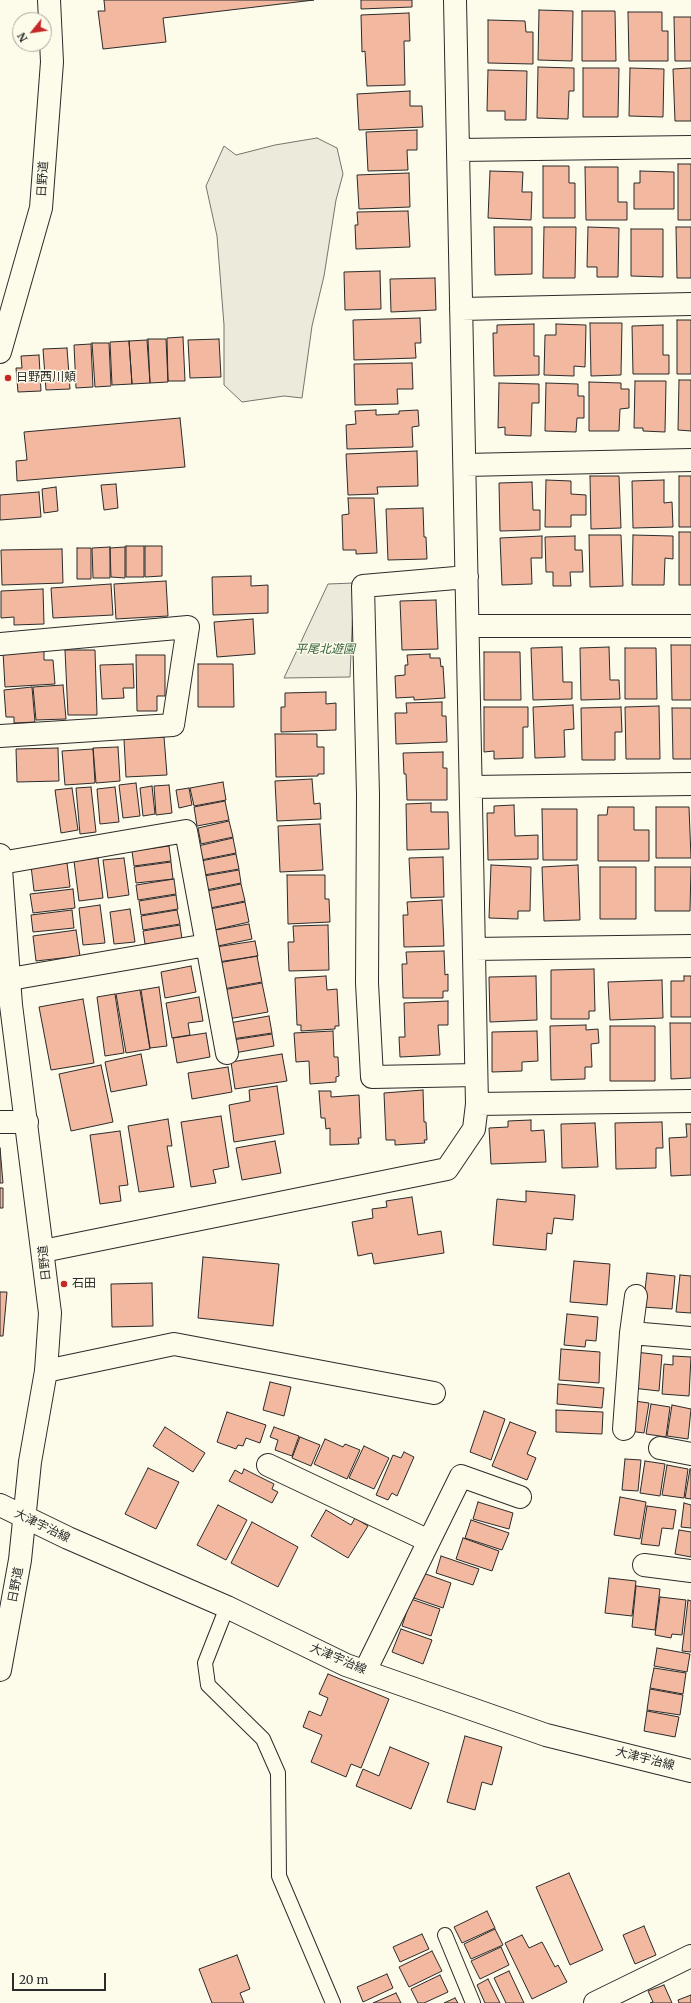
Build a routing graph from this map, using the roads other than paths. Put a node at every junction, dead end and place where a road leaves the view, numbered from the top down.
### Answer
1 (49, 0) edge
2 (455, 0) edge
3 (691, 147) edge
4 (458, 150) junction
5 (691, 304) edge
6 (461, 309) junction
7 (0, 352) edge
8 (691, 460) edge
9 (465, 465) junction
10 (467, 577) junction
11 (468, 626) junction
12 (691, 626) edge
13 (0, 644) edge
14 (0, 736) edge
15 (691, 784) edge
16 (471, 787) junction
17 (0, 855) edge
18 (0, 862) edge
19 (207, 945) junction
20 (691, 946) edge
21 (474, 950) junction
22 (10, 979) junction
23 (227, 1053) dead end
24 (476, 1075) junction
25 (691, 1101) edge
26 (477, 1104) junction
27 (0, 1122) edge
28 (27, 1122) junction
29 (43, 1251) junction
30 (636, 1296) dead end
31 (631, 1332) junction
32 (691, 1338) edge
33 (46, 1371) junction
34 (434, 1393) dead end
35 (624, 1429) dead end
36 (660, 1448) dead end
37 (691, 1454) edge
38 (268, 1465) dead end
39 (520, 1497) dead end
40 (0, 1505) edge
41 (25, 1518) junction
42 (429, 1541) junction
43 (644, 1565) dead end
44 (691, 1570) edge
45 (227, 1608) junction
46 (0, 1670) edge
47 (365, 1671) junction
48 (691, 1771) edge
49 (445, 1935) dead end
50 (691, 1956) edge
51 (333, 2003) edge
52 (472, 2003) edge
53 (595, 2003) edge

1 - 7 street, 日野道
2 - 4 street
3 - 4 street
4 - 6 street
5 - 6 street
6 - 9 street
8 - 9 street
9 - 10 street
10 - 11 street
10 - 24 street
11 - 12 street
11 - 16 street
13 - 14 street
15 - 16 street
16 - 21 street
17 - 18 street, 日野道
18 - 19 street
18 - 22 street, 日野道
19 - 22 street
19 - 23 street
20 - 21 street
21 - 24 street
22 - 28 street, 日野道
24 - 26 street
25 - 26 street
26 - 29 street
27 - 28 street
28 - 29 street, 日野道
29 - 33 street, 日野道
30 - 31 street
31 - 32 street
31 - 35 street
33 - 34 street
33 - 41 street, 日野道
36 - 37 street
38 - 42 street
39 - 42 street
40 - 41 street, 大津宇治線
41 - 45 street, 大津宇治線
41 - 46 street, 日野道
42 - 47 street
43 - 44 street
45 - 47 street, 大津宇治線
45 - 51 lane
47 - 48 street, 大津宇治線
49 - 52 lane
50 - 53 street

